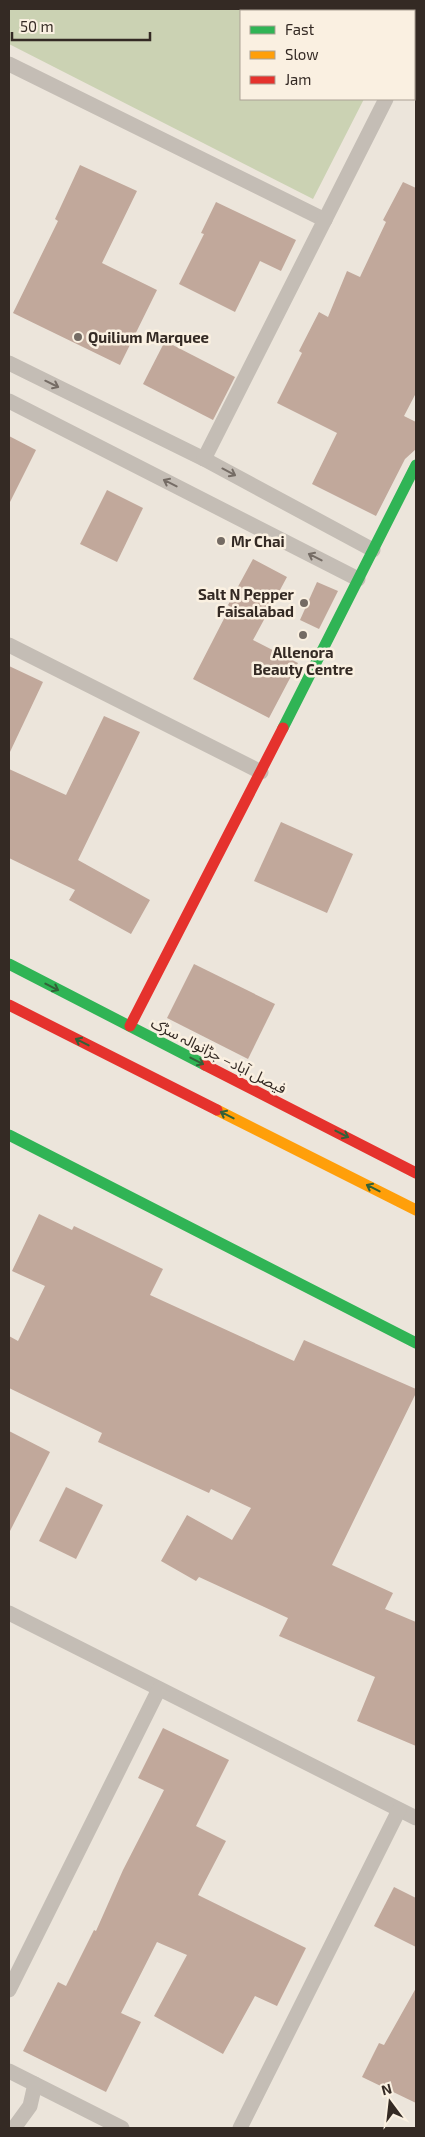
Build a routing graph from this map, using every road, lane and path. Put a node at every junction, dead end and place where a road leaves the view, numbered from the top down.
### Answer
1 (9, 64) edge
2 (385, 100) edge
3 (325, 220) junction
4 (9, 363) edge
5 (9, 401) edge
6 (204, 459) junction
7 (416, 465) edge
8 (373, 550) junction
9 (358, 579) junction
10 (9, 645) edge
11 (262, 772) junction
12 (9, 964) edge
13 (9, 1005) edge
14 (130, 1026) junction
15 (9, 1135) edge
16 (416, 1172) edge
17 (416, 1210) edge
18 (416, 1343) edge
19 (9, 1613) edge
20 (159, 1689) junction
21 (398, 1810) junction
22 (416, 1818) edge
23 (9, 1990) edge
24 (9, 2071) edge
25 (35, 2084) junction
26 (14, 2128) edge
27 (122, 2128) edge
28 (240, 2128) edge

1 - 3 street
2 - 3 street
3 - 6 street
4 -> 6 street
9 -> 5 street
6 -> 8 street
7 - 8 street
8 - 9 street
9 - 11 street
10 - 11 street
11 - 14 street
12 -> 14 street, فیصل آباد– جڑانوالہ سڑک
17 -> 13 street
14 -> 16 street, فیصل آباد– جڑانوالہ سڑک
15 - 18 street
19 - 20 street
20 - 21 street
20 - 23 street
21 - 22 street
21 - 28 street
24 - 25 street
25 - 26 street
25 - 27 street

